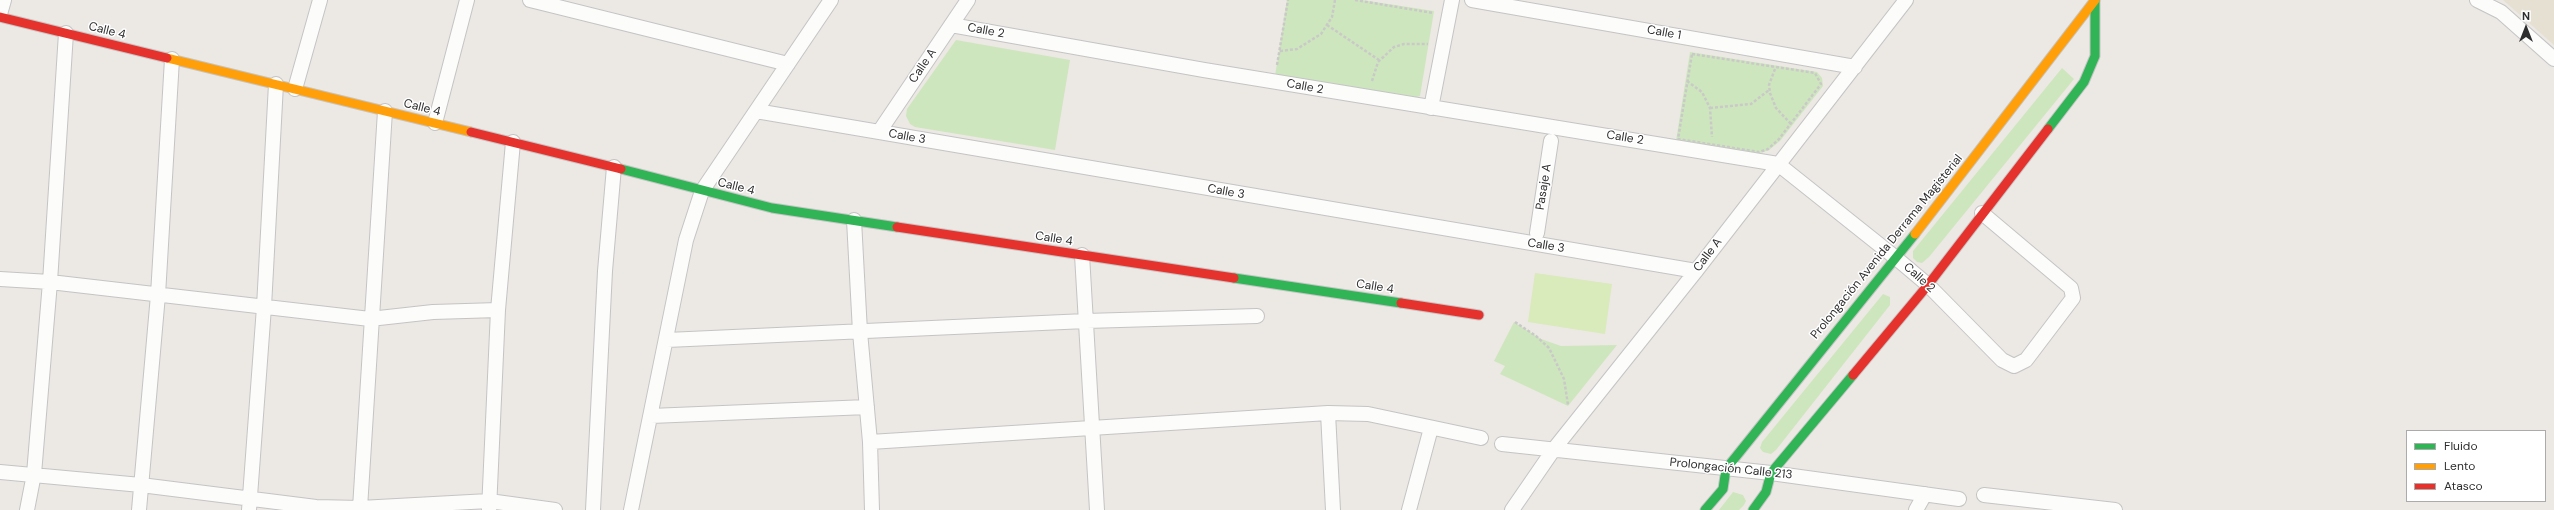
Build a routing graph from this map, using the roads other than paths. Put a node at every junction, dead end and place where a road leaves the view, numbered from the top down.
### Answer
1 (4, 0) edge
2 (320, 0) edge
3 (467, 0) edge
4 (530, 0) edge
5 (831, 0) edge
6 (968, 0) edge
7 (1452, 0) edge
8 (1472, 0) edge
9 (1906, 0) edge
10 (2095, 0) edge
11 (2477, 0) edge
12 (0, 16) edge
13 (951, 25) junction
14 (66, 33) junction
15 (172, 59) junction
16 (2554, 59) edge
17 (788, 64) junction
18 (1855, 67) junction
19 (276, 84) junction
20 (295, 89) junction
21 (1431, 108) junction
22 (385, 111) junction
23 (756, 111) junction
24 (435, 123) junction
25 (880, 132) junction
26 (1551, 141) dead end
27 (513, 142) junction
28 (1778, 164) junction
29 (614, 167) junction
30 (702, 191) junction
31 (1982, 213) junction
32 (854, 220) junction
33 (1537, 233) dead end
34 (1082, 255) junction
35 (1896, 258) junction
36 (1696, 271) junction
37 (0, 279) edge
38 (50, 282) junction
39 (1928, 285) junction
40 (158, 295) junction
41 (264, 307) junction
42 (498, 310) junction
43 (1479, 315) dead end
44 (1257, 316) dead end
45 (370, 319) junction
46 (1086, 321) junction
47 (860, 332) junction
48 (667, 340) junction
49 (867, 407) junction
50 (1328, 413) junction
51 (651, 416) junction
52 (1092, 428) junction
53 (1431, 428) junction
54 (1481, 438) dead end
55 (870, 442) junction
56 (1502, 444) dead end
57 (1554, 449) junction
58 (1726, 469) junction
59 (0, 472) edge
60 (1771, 472) junction
61 (34, 474) junction
62 (141, 485) junction
63 (1925, 494) junction
64 (1984, 495) dead end
65 (1960, 499) dead end
66 (249, 505) edge
67 (489, 505) edge
68 (360, 508) junction
69 (27, 510) edge
70 (139, 510) edge
71 (555, 510) edge
72 (592, 510) edge
73 (631, 510) edge
74 (872, 510) edge
75 (1097, 510) edge
76 (1333, 510) edge
77 (1409, 510) edge
78 (1512, 510) edge
79 (1705, 510) edge
80 (1753, 510) edge
81 (1916, 510) edge
82 (2113, 510) edge

1 - 12 street
2 - 20 street
3 - 24 street
4 - 17 street
5 - 17 street
6 - 13 street, Calle A
7 - 21 street
8 - 18 street, Calle 1
9 - 18 street, Calle A
10 - 31 street, Prolongación Avenida Derrama Magisterial
10 - 35 street, Prolongación Avenida Derrama Magisterial
11 - 16 street
12 - 14 street, Calle 4
13 - 21 street, Calle 2
13 - 25 street, Calle A
14 - 15 street, Calle 4
14 - 38 street
15 - 19 street, Calle 4
15 - 40 street
17 - 23 street
18 - 28 street, Calle A
19 - 20 street, Calle 4
19 - 41 street
20 - 22 street, Calle 4
21 - 28 street, Calle 2
22 - 24 street, Calle 4
22 - 45 street
23 - 25 street, Calle 3
23 - 30 street
24 - 27 street, Calle 4
25 - 36 street, Calle 3
26 - 33 street, Pasaje A
27 - 29 street, Calle 4
27 - 42 street
28 - 35 street, Calle 2
28 - 36 street, Calle A
29 - 30 street, Calle 4
29 - 72 street
30 - 32 street, Calle 4
30 - 48 street
31 - 39 street, Prolongación Avenida Derrama Magisterial
31 - 39 street, Calle 2
32 - 34 street, Calle 4
32 - 47 street
34 - 43 street, Calle 4
34 - 46 street
35 - 39 street, Calle 2
35 - 58 street, Prolongación Avenida Derrama Magisterial
36 - 57 street, Calle A
37 - 38 street
38 - 40 street
38 - 61 street
39 - 60 street, Prolongación Avenida Derrama Magisterial
40 - 41 street
40 - 62 street
41 - 45 street
41 - 66 street
42 - 45 street
42 - 67 street
44 - 46 street
45 - 68 street
46 - 47 street
46 - 52 street
47 - 48 street
47 - 49 street
48 - 51 street
49 - 51 street
49 - 55 street
50 - 52 street
50 - 53 street
50 - 76 street
51 - 73 street
52 - 55 street
52 - 75 street
53 - 54 street
53 - 77 street
55 - 74 street
56 - 57 street, Prolongación Calle 213
57 - 58 street, Prolongación Calle 213
57 - 78 street, Calle A
58 - 60 street, Prolongación Calle 213
58 - 79 street, Prolongación Avenida Derrama Magisterial
59 - 61 street
60 - 63 street, Prolongación Calle 213
60 - 80 street, Prolongación Avenida Derrama Magisterial
61 - 62 street
61 - 69 street
62 - 66 street
62 - 70 street
63 - 65 street, Prolongación Calle 213
63 - 81 street
64 - 82 street
66 - 68 street
67 - 68 street
67 - 71 street

